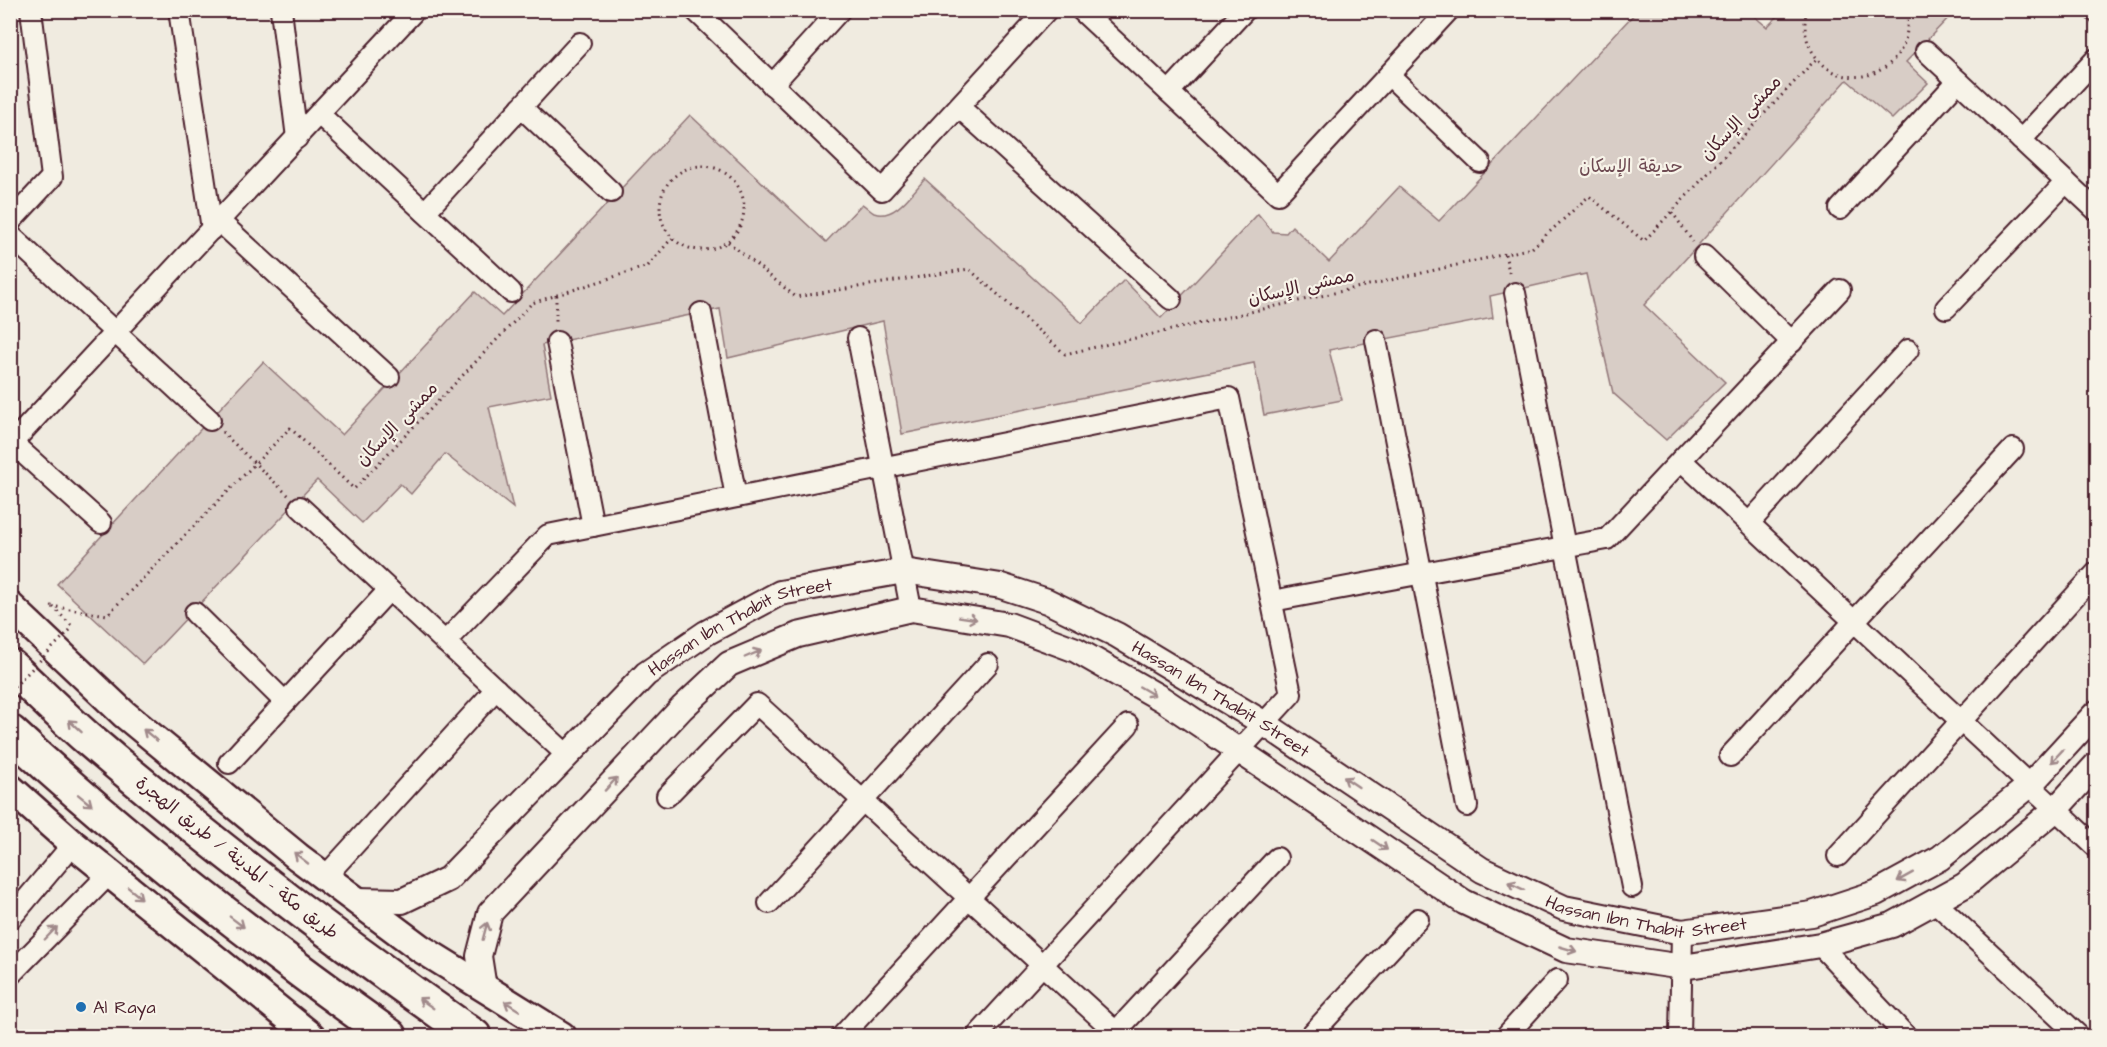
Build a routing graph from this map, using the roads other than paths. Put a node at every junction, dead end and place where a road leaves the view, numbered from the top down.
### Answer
1 (31, 10) edge
2 (179, 10) edge
3 (281, 10) edge
4 (415, 10) edge
5 (696, 10) edge
6 (840, 10) edge
7 (1047, 10) edge
8 (1081, 10) edge
9 (1245, 10) edge
10 (1449, 10) edge
11 (580, 43) dead end
12 (1926, 51) dead end
13 (2097, 59) edge
14 (1389, 75) junction
15 (1958, 81) junction
16 (772, 84) junction
17 (1169, 92) junction
18 (521, 107) junction
19 (959, 107) junction
20 (319, 114) junction
21 (297, 138) junction
22 (2021, 140) junction
23 (1480, 162) dead end
24 (2066, 182) junction
25 (611, 192) dead end
26 (1840, 209) dead end
27 (2097, 210) edge
28 (424, 212) junction
29 (10, 222) edge
30 (216, 225) junction
31 (10, 236) edge
32 (1704, 256) road end
33 (1840, 290) dead end
34 (511, 292) dead end
35 (1515, 293) dead end
36 (1171, 299) dead end
37 (1947, 308) dead end
38 (701, 313) dead end
39 (116, 332) junction
40 (858, 338) dead end
41 (1376, 340) dead end
42 (557, 342) road end
43 (1792, 342) junction
44 (1908, 350) dead end
45 (389, 377) dead end
46 (210, 420) road end
47 (11, 444) edge
48 (2013, 449) dead end
49 (1681, 460) junction
50 (884, 467) junction
51 (736, 497) junction
52 (300, 507) road end
53 (101, 523) dead end
54 (1749, 523) junction
55 (593, 526) junction
56 (1565, 547) junction
57 (904, 571) junction
58 (1422, 573) junction
59 (2097, 573) edge
60 (389, 590) junction
61 (1272, 601) junction
62 (10, 606) edge
63 (911, 609) junction
64 (195, 614) dead end
65 (1854, 621) junction
66 (445, 642) junction
67 (988, 664) dead end
68 (10, 666) edge
69 (496, 689) junction
70 (285, 702) junction
71 (2097, 713) edge
72 (1961, 721) junction
73 (1265, 724) junction
74 (1128, 725) dead end
75 (10, 732) edge
76 (1239, 752) junction
77 (568, 756) junction
78 (1730, 756) dead end
79 (229, 763) dead end
80 (2097, 765) edge
81 (2030, 785) junction
82 (10, 788) edge
83 (667, 796) dead end
84 (863, 801) junction
85 (1467, 806) dead end
86 (2056, 809) junction
87 (73, 844) junction
88 (2097, 847) edge
89 (1838, 856) dead end
90 (1276, 858) dead end
91 (110, 873) junction
92 (326, 877) junction
93 (1632, 887) dead end
94 (969, 898) junction
95 (357, 900) junction
96 (1935, 902) junction
97 (769, 903) dead end
98 (10, 919) edge
99 (1418, 919) dead end
100 (1682, 932) junction
101 (1821, 945) junction
102 (1042, 965) junction
103 (1683, 967) junction
104 (10, 975) edge
105 (1557, 980) dead end
106 (484, 988) junction
107 (302, 1034) edge
108 (1116, 1035) edge
109 (390, 1036) edge
110 (474, 1036) edge
111 (562, 1036) edge
112 (842, 1036) edge
113 (977, 1036) edge
114 (1310, 1036) edge
115 (1506, 1036) edge
116 (1680, 1036) edge
117 (1906, 1036) edge
118 (2079, 1036) edge

1 - 29 street
2 - 30 street
3 - 21 street
4 - 20 street
5 - 16 street
6 - 16 street
7 - 19 street
8 - 17 street
9 - 17 street
10 - 14 street
11 - 18 street
12 - 15 street
13 - 22 street
14 - 17 street
14 - 23 street
15 - 22 street
15 - 26 street
16 - 19 street
18 - 25 street
18 - 28 street
19 - 36 street
20 - 21 street
20 - 28 street
21 - 30 street
22 - 24 street
24 - 27 street
24 - 37 street
28 - 34 street
30 - 39 street
30 - 45 street
31 - 39 street
32 - 43 street
33 - 43 street
35 - 56 street
38 - 51 street
39 - 46 street
39 - 47 street
40 - 50 street
41 - 58 street
42 - 55 street
43 - 49 street
44 - 54 street
47 - 53 street
48 - 65 street
49 - 54 street
49 - 56 street
50 - 51 street
50 - 57 street
50 - 61 street
51 - 55 street
52 - 60 street
54 - 65 street
55 - 66 street
56 - 58 street
56 - 93 street
57 - 63 street
57 - 73 street, Hassan Ibn Thabit Street
57 - 77 street, Hassan Ibn Thabit Street
58 - 61 street
58 - 85 street
59 - 72 street
60 - 66 street
60 - 70 street
61 - 73 street
92 -> 62 main road
63 -> 76 street, Hassan Ibn Thabit Street
106 -> 63 street, Hassan Ibn Thabit Street
64 - 70 street
65 - 72 street
65 - 78 street
66 - 69 street
67 - 84 street
110 -> 68 highway, طريق مكة - المدينة / طريق الهجرة
69 - 77 street
69 - 92 street
70 - 79 street
71 -> 81 street, Hassan Ibn Thabit Street
72 - 81 street
72 - 89 street
73 - 76 street
100 -> 73 street, Hassan Ibn Thabit Street
74 - 94 street
75 -> 109 highway
76 - 102 street
76 -> 103 street, Hassan Ibn Thabit Street
77 - 95 street, Hassan Ibn Thabit Street
80 - 86 street, Hassan Ibn Thabit Street
81 - 86 street
81 -> 100 street, Hassan Ibn Thabit Street
82 - 87 main road
83 - 84 street
84 - 94 street
84 - 97 street
86 - 88 street
86 - 96 street, Hassan Ibn Thabit Street
87 - 91 main road
87 - 98 street
90 - 108 street
104 -> 91 street
91 -> 107 main road
92 - 95 main road
94 - 102 street
94 - 112 street
95 - 106 main road
96 - 101 street, Hassan Ibn Thabit Street
96 - 118 street
99 - 114 street
100 - 103 street
101 - 103 street, Hassan Ibn Thabit Street
101 - 117 street
102 - 108 street
102 - 113 street
103 - 116 street
105 - 115 street
111 -> 106 main road

